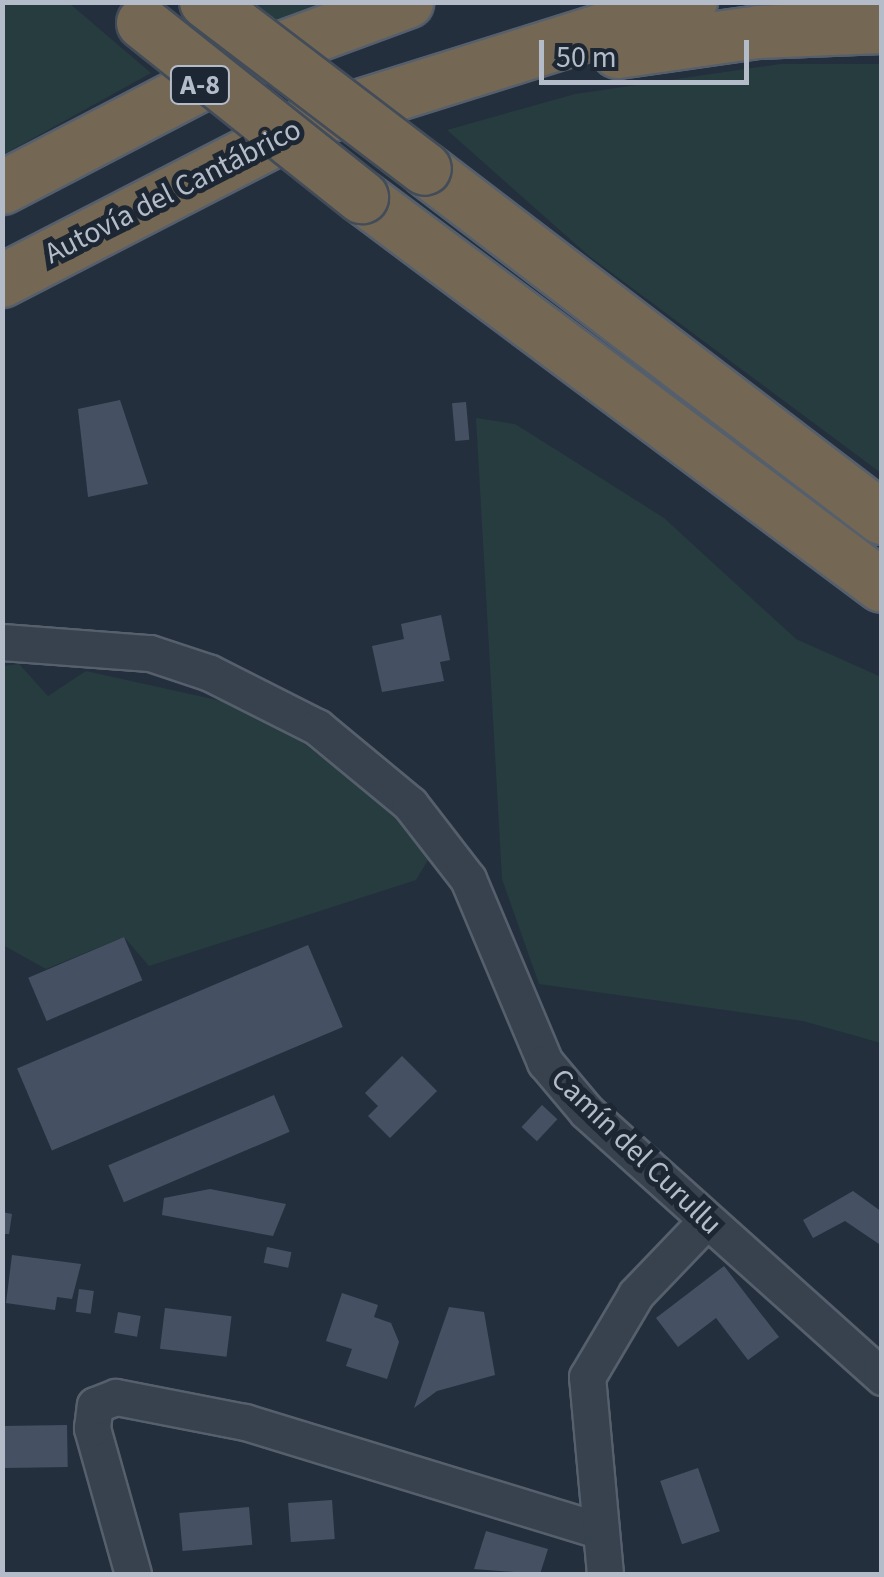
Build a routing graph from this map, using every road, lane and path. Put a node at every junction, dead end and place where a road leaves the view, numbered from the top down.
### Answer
1 (206, 2) edge
2 (407, 2) edge
3 (691, 2) edge
4 (130, 13) edge
5 (882, 27) edge
6 (401, 95) junction
7 (2, 188) edge
8 (2, 281) edge
9 (882, 518) edge
10 (882, 586) edge
11 (2, 642) edge
12 (706, 1222) junction
13 (882, 1377) edge
14 (596, 1529) junction
15 (133, 1574) edge
16 (605, 1574) edge

1 - 9 highway, bridge
2 - 7 highway, A-8
3 - 6 highway, Autovía del Cantábrico / A-8
4 - 10 highway, bridge
5 - 6 highway
6 - 8 highway, Autovía del Cantábrico / A-8
11 - 12 street, Camín del Curullu
12 - 13 street, Camín del Curullu
12 - 14 street
14 - 15 street
14 - 16 street

